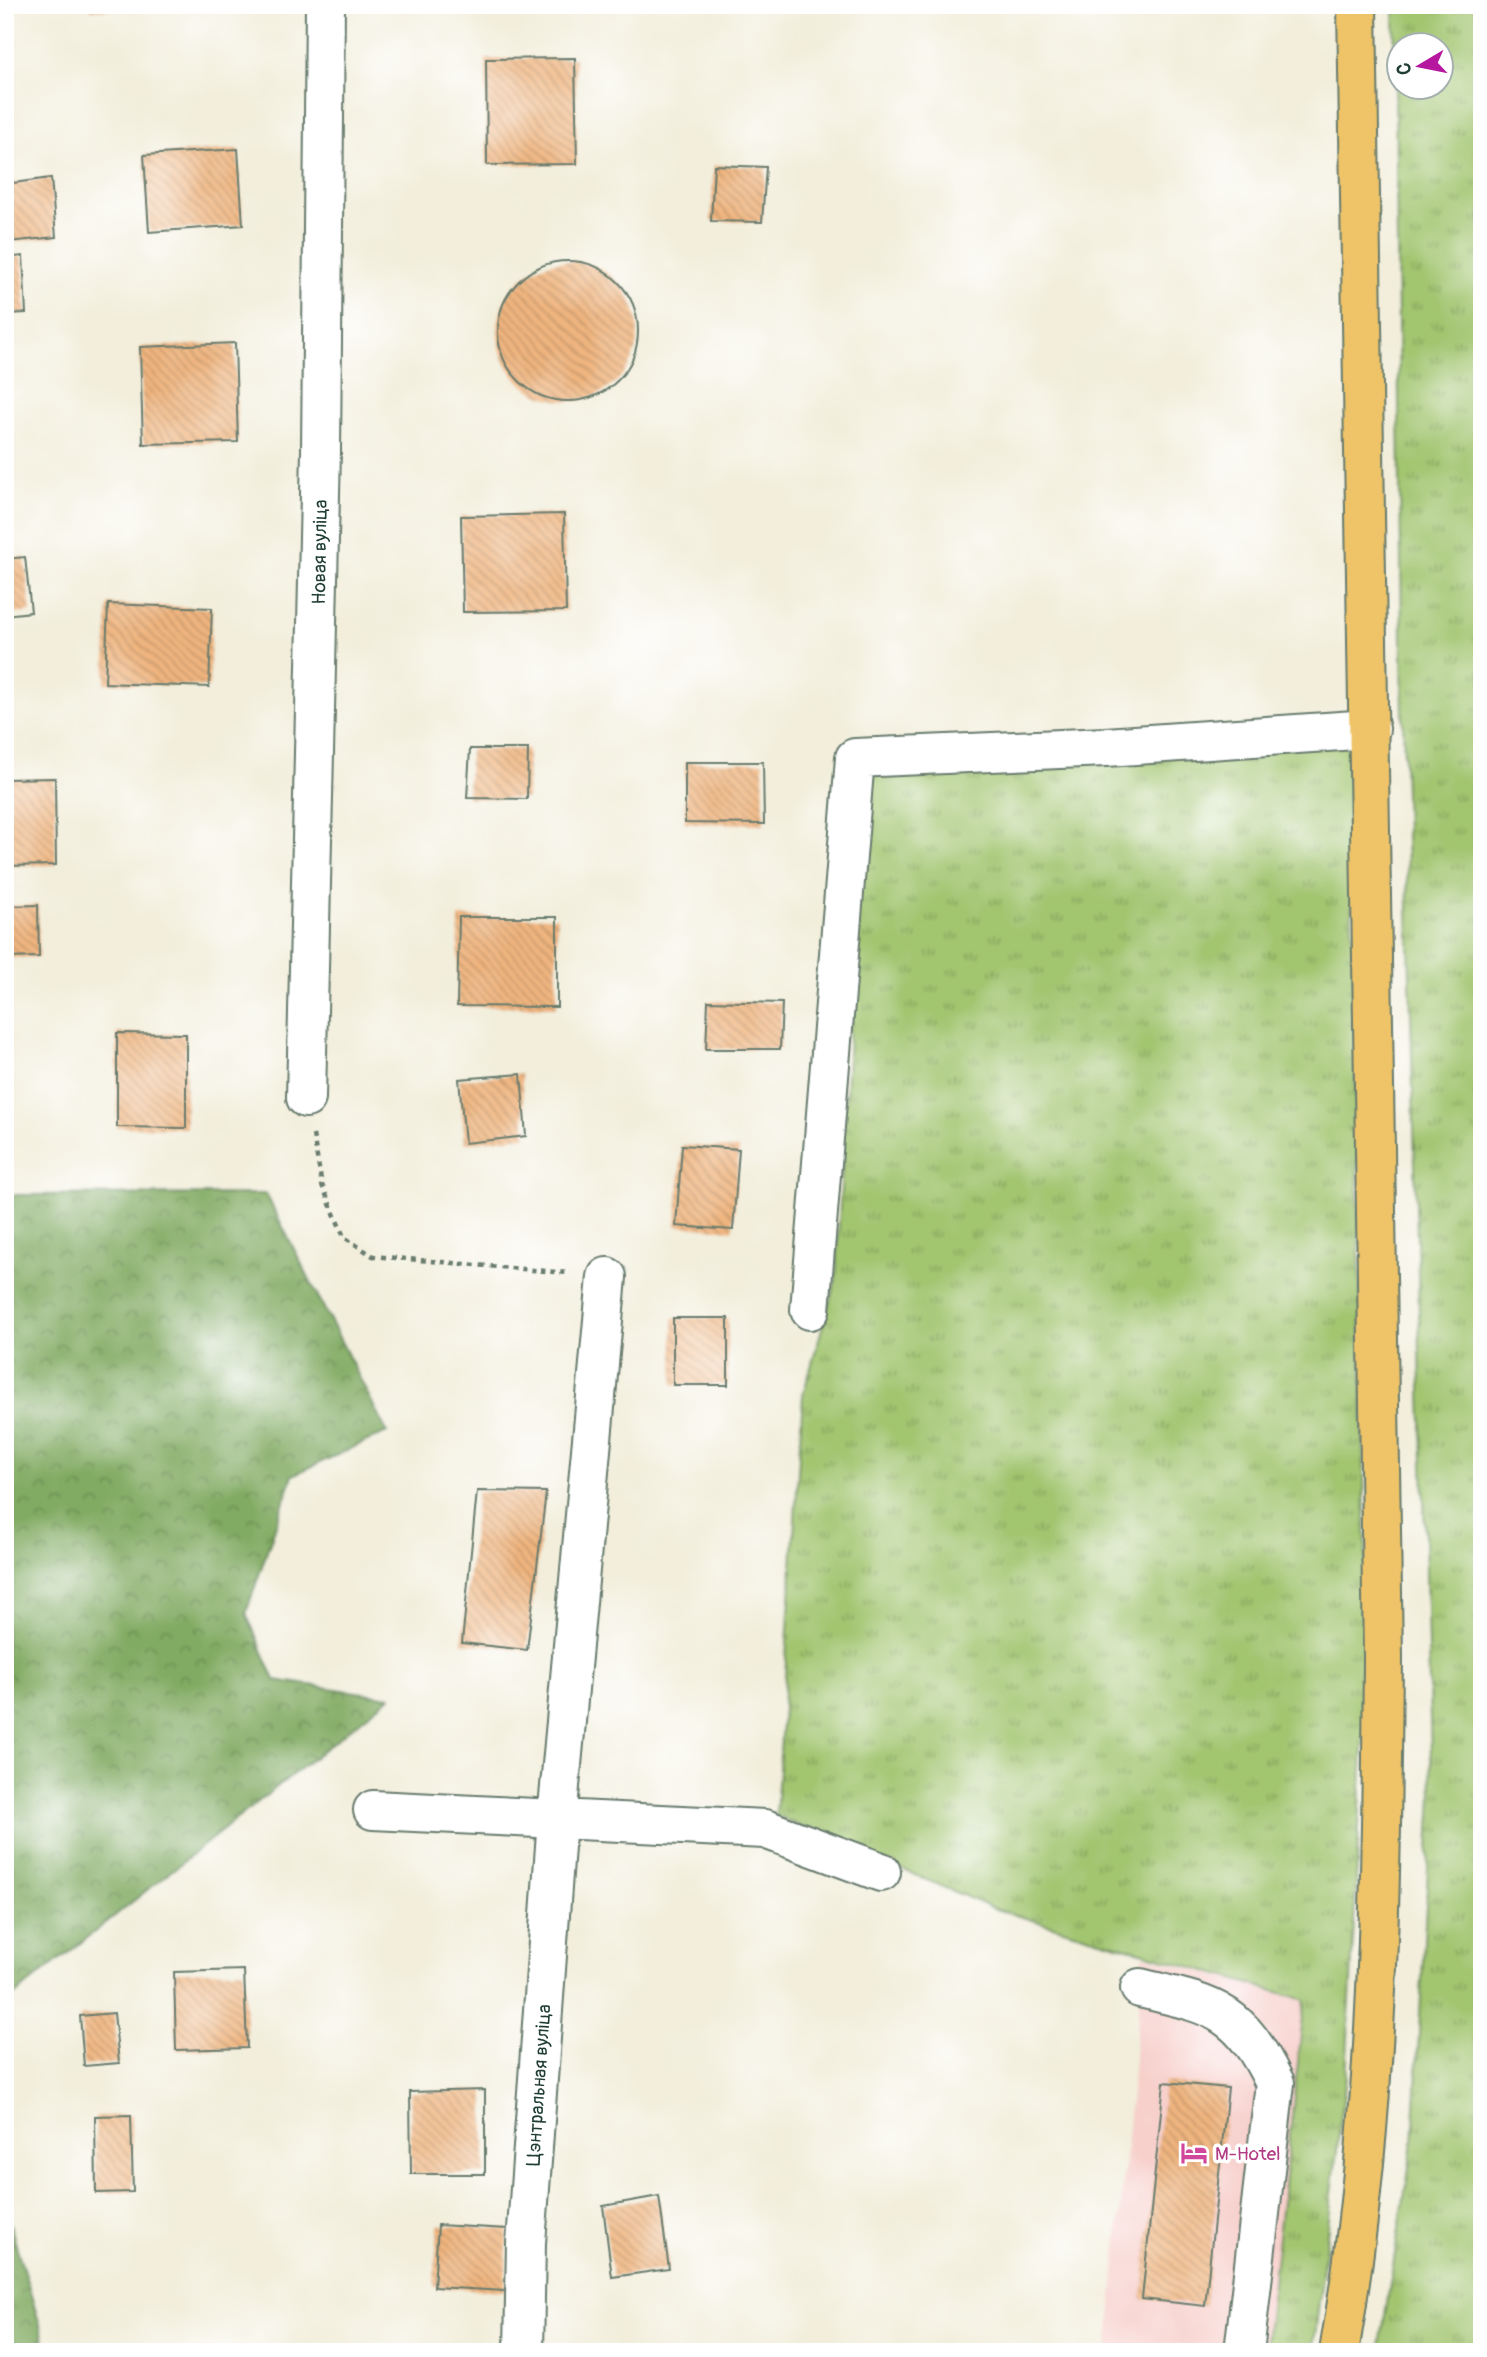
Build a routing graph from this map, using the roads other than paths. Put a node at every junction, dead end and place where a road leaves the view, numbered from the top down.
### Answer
1 (326, 5) edge
2 (1357, 5) edge
3 (1370, 729) junction
4 (306, 1098) road end
5 (607, 1277) road end
6 (810, 1310) dead end
7 (373, 1810) dead end
8 (557, 1819) junction
9 (881, 1872) dead end
10 (1140, 1988) dead end
11 (524, 2352) edge
12 (1244, 2352) edge
13 (1339, 2352) edge

1 - 4 street, Новая вуліца
2 - 3 main road
3 - 6 street
3 - 13 main road
5 - 8 street, Цэнтральная вуліца
7 - 8 street
8 - 9 street
8 - 11 street, Цэнтральная вуліца
10 - 12 street

